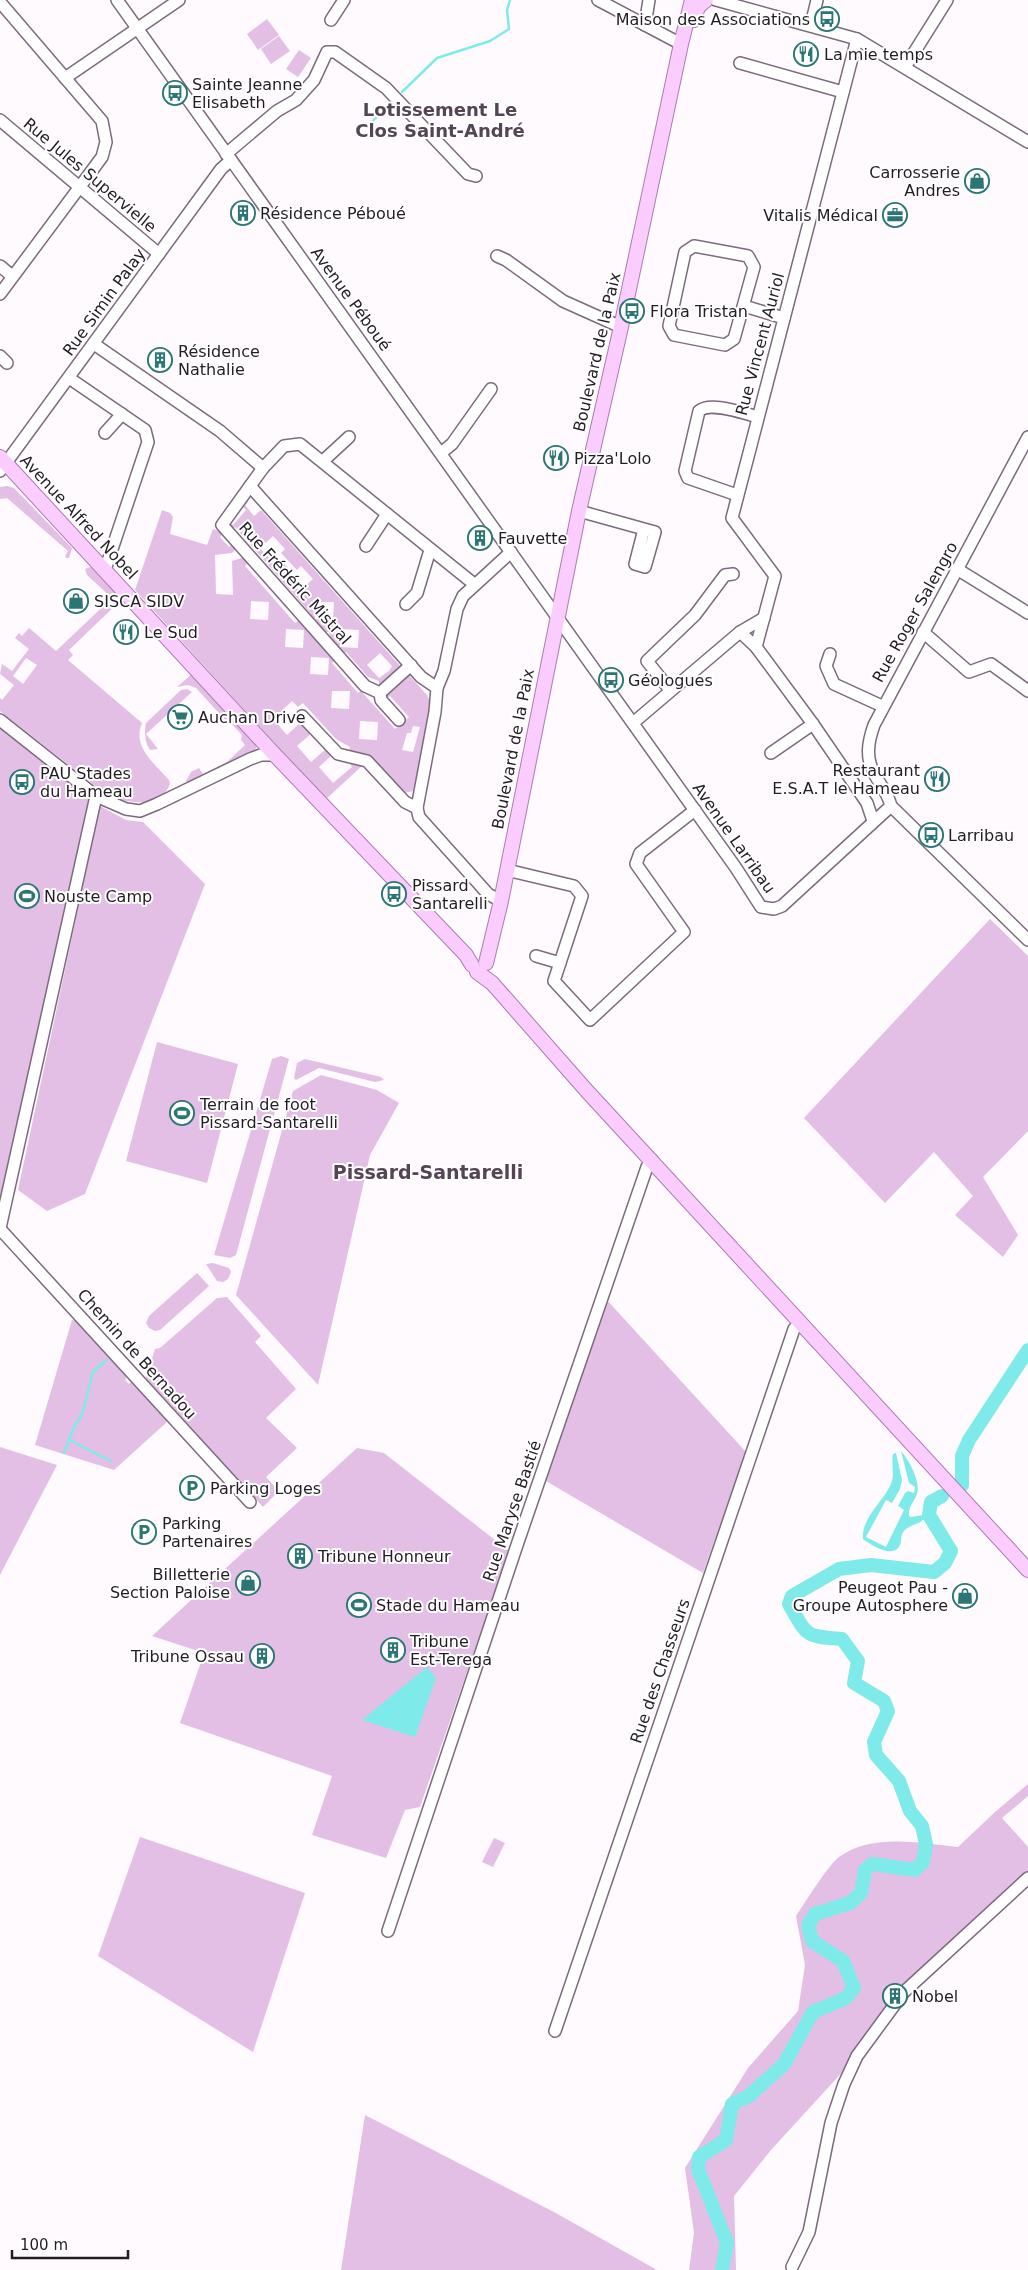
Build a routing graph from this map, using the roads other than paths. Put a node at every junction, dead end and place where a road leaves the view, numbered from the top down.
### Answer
1 (117, 0) edge
2 (179, 0) edge
3 (344, 0) edge
4 (598, 0) edge
5 (649, 0) edge
6 (692, 0) edge
7 (706, 0) edge
8 (716, 0) edge
9 (817, 0) edge
10 (947, 0) edge
11 (0, 2) edge
12 (331, 20) dead end
13 (645, 25) junction
14 (811, 25) junction
15 (138, 29) junction
16 (857, 39) junction
17 (681, 44) junction
18 (740, 63) dead end
19 (905, 67) junction
20 (64, 78) junction
21 (843, 92) junction
22 (0, 120) edge
23 (1028, 142) edge
24 (228, 157) junction
25 (476, 176) dead end
26 (78, 186) junction
27 (159, 254) junction
28 (497, 256) dead end
29 (0, 266) edge
30 (12, 276) junction
31 (0, 294) edge
32 (744, 306) junction
33 (784, 318) junction
34 (621, 327) junction
35 (94, 344) junction
36 (69, 378) junction
37 (491, 389) dead end
38 (122, 414) junction
39 (758, 417) junction
40 (105, 433) dead end
41 (349, 437) dead end
42 (1028, 437) edge
43 (440, 453) junction
44 (323, 461) junction
45 (2, 464) edge
46 (263, 468) junction
47 (250, 486) junction
48 (737, 495) junction
49 (579, 511) junction
50 (387, 514) junction
51 (644, 528) dead end
52 (366, 546) dead end
53 (430, 550) junction
54 (511, 552) junction
55 (957, 569) junction
56 (105, 570) junction
57 (733, 574) dead end
58 (474, 584) junction
59 (406, 604) dead end
60 (1028, 613) edge
61 (558, 617) junction
62 (764, 618) junction
63 (740, 632) junction
64 (923, 632) junction
65 (756, 647) junction
66 (830, 654) dead end
67 (411, 665) junction
68 (437, 688) junction
69 (670, 690) junction
70 (1028, 690) edge
71 (380, 693) junction
72 (882, 706) junction
73 (302, 716) dead end
74 (0, 720) edge
75 (399, 720) dead end
76 (633, 723) junction
77 (813, 724) junction
78 (771, 753) dead end
79 (275, 755) junction
80 (96, 796) junction
81 (890, 806) junction
82 (417, 808) junction
83 (695, 810) junction
84 (873, 821) junction
85 (507, 870) junction
86 (501, 901) junction
87 (1028, 940) edge
88 (536, 956) dead end
89 (560, 963) junction
90 (481, 965) junction
91 (652, 1160) junction
92 (1, 1225) edge
93 (800, 1323) junction
94 (250, 1502) dead end
95 (1028, 1570) edge
96 (1028, 1878) edge
97 (388, 1932) dead end
98 (555, 2031) dead end
99 (792, 2266) dead end

1 - 15 street, Avenue Péboué
2 - 15 street
3 - 12 street
4 - 13 street
5 - 13 street
6 - 17 main road, Boulevard de la Paix
7 - 17 main road
8 - 14 street
9 - 14 street
10 - 19 street
11 - 20 street
13 - 17 street
14 - 16 street
15 - 20 street
15 - 24 street, Avenue Péboué
16 - 19 street
16 - 21 street, Rue Vincent Auriol
17 - 34 main road, Boulevard de la Paix
18 - 21 street
19 - 23 street
20 - 26 street
21 - 33 street, Rue Vincent Auriol
22 - 26 street, Rue Jules Supervielle
24 - 25 street, Rue Simin Palay
24 - 27 street, Rue Simin Palay
24 - 43 street, Avenue Péboué
26 - 27 street, Rue Jules Supervielle
26 - 30 street
27 - 35 street, Rue Simin Palay
28 - 34 street
29 - 30 street
30 - 31 street
32 - 32 street
32 - 33 street
33 - 39 street, Rue Vincent Auriol
34 - 49 main road, Boulevard de la Paix
35 - 36 street, Rue Simin Palay
35 - 46 street
36 - 38 street
36 - 45 street, Rue Simin Palay
37 - 43 street
38 - 40 street
38 - 56 street
39 - 48 street, Rue Vincent Auriol
39 - 48 street
41 - 44 street
42 - 55 street, Rue Roger Salengro
43 - 54 street, Avenue Péboué
44 - 46 street, Rue Frédéric Mistral
44 - 50 street, Rue Frédéric Mistral
45 - 56 main road, Avenue Alfred Nobel
46 - 47 street, Rue Frédéric Mistral
47 - 67 street, Rue Frédéric Mistral
47 - 71 street, Rue Frédéric Mistral
48 - 62 street, Rue Vincent Auriol
49 - 51 street
49 - 61 main road, Boulevard de la Paix
50 - 52 street
50 - 53 street, Rue Frédéric Mistral
53 - 58 street, Rue Frédéric Mistral
53 - 59 street
54 - 58 street
54 - 61 street, Avenue Péboué
55 - 60 street
55 - 64 street, Rue Roger Salengro
56 - 79 main road, Avenue Alfred Nobel
57 - 69 street
58 - 68 street
61 - 76 street, Avenue Larribau
61 - 85 main road, Boulevard de la Paix
62 - 63 street
62 - 65 street, Rue Vincent Auriol
63 - 65 street
63 - 69 street
64 - 70 street
64 - 72 street, Rue Roger Salengro
65 - 77 street
66 - 72 street
67 - 68 street, Rue Frédéric Mistral
67 - 71 street
68 - 82 street
69 - 76 street
71 - 75 street, Rue Frédéric Mistral
72 - 81 street, Rue Roger Salengro
73 - 82 street
74 - 80 street
76 - 83 street, Avenue Larribau
77 - 78 street
77 - 84 street
79 - 80 street
79 - 90 main road, Avenue Alfred Nobel
80 - 92 street, Chemin de Bernadou
81 - 84 street, Avenue Larribau
81 - 87 street
82 - 86 street
83 - 84 street, Avenue Larribau
83 - 89 street
85 - 86 main road, Boulevard de la Paix
85 - 89 street
86 - 90 main road, Boulevard de la Paix
88 - 89 street
90 - 91 main road, Avenue Alfred Nobel
91 - 93 main road, Avenue Alfred Nobel
91 - 97 street, Rue Maryse Bastié
92 - 94 street, Chemin de Bernadou
93 - 95 main road, Avenue Alfred Nobel
93 - 98 street, Rue des Chasseurs
96 - 99 street

